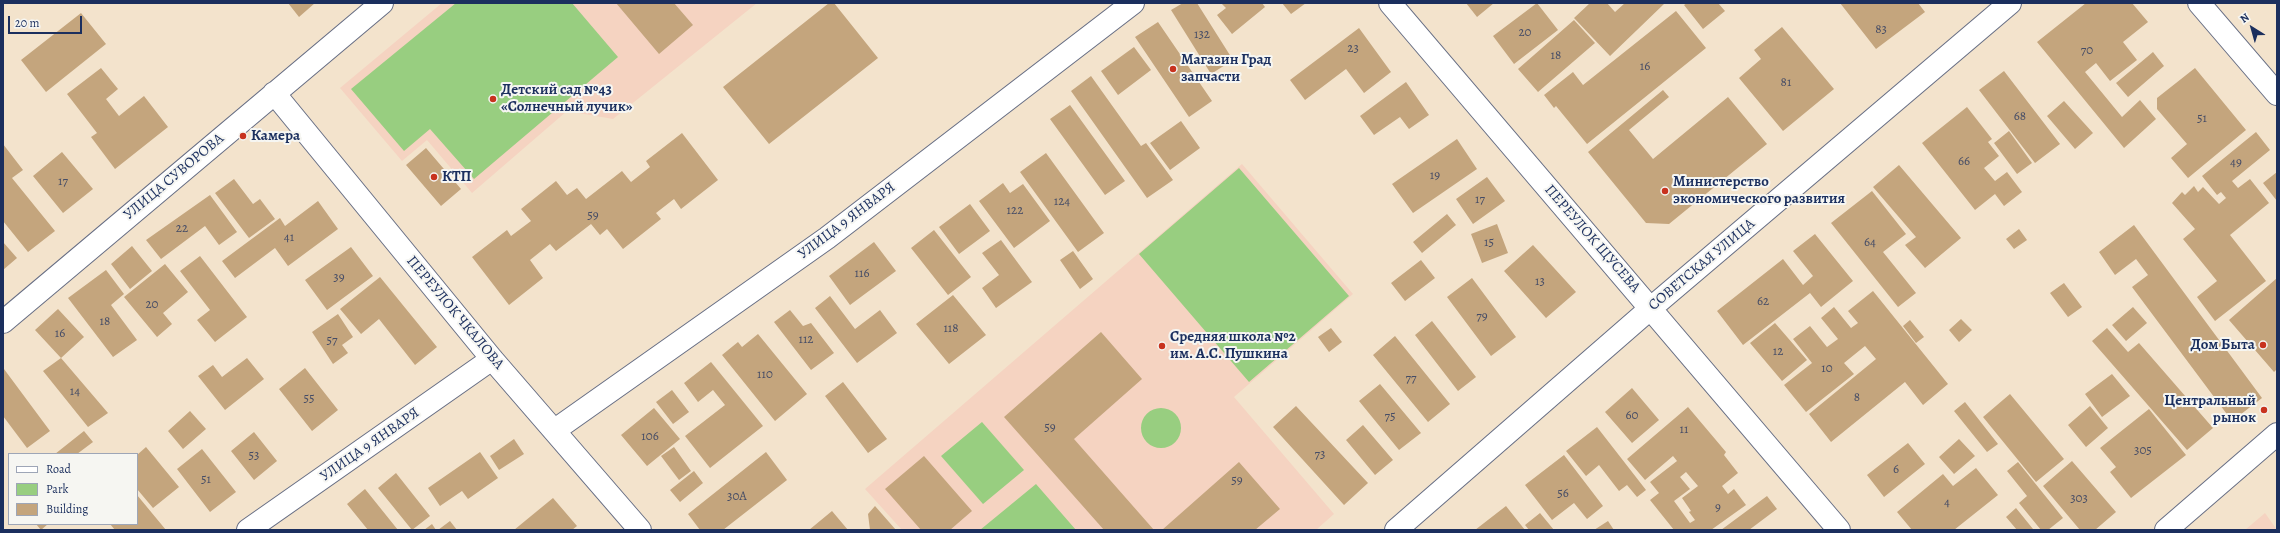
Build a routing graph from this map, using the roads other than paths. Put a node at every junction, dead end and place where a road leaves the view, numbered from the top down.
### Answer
1 (382, 3) edge
2 (1133, 3) edge
3 (1390, 3) edge
4 (2010, 3) edge
5 (2199, 3) edge
6 (274, 93) junction
7 (2277, 94) edge
8 (1651, 308) junction
9 (3, 322) edge
10 (492, 359) junction
11 (555, 430) junction
12 (2277, 434) edge
13 (248, 530) edge
14 (640, 530) edge
15 (1396, 530) edge
16 (1839, 530) edge
17 (2166, 530) edge

1 - 6 main road, УЛИЦА СУВОРОВА
2 - 11 main road, УЛИЦА 9 ЯНВАРЯ
3 - 8 main road, ПЕРЕУЛОК ЩУСЕВА
4 - 8 main road, СОВЕТСКАЯ УЛИЦА
5 - 7 main road
6 - 9 main road, УЛИЦА СУВОРОВА
6 - 10 main road, ПЕРЕУЛОК ЧКАЛОВА
8 - 15 main road, СОВЕТСКАЯ УЛИЦА
8 - 16 main road, ПЕРЕУЛОК ЩУСЕВА
10 - 11 main road, ПЕРЕУЛОК ЧКАЛОВА
10 - 13 main road, УЛИЦА 9 ЯНВАРЯ
11 - 14 main road, ПЕРЕУЛОК ЧКАЛОВА
12 - 17 main road

